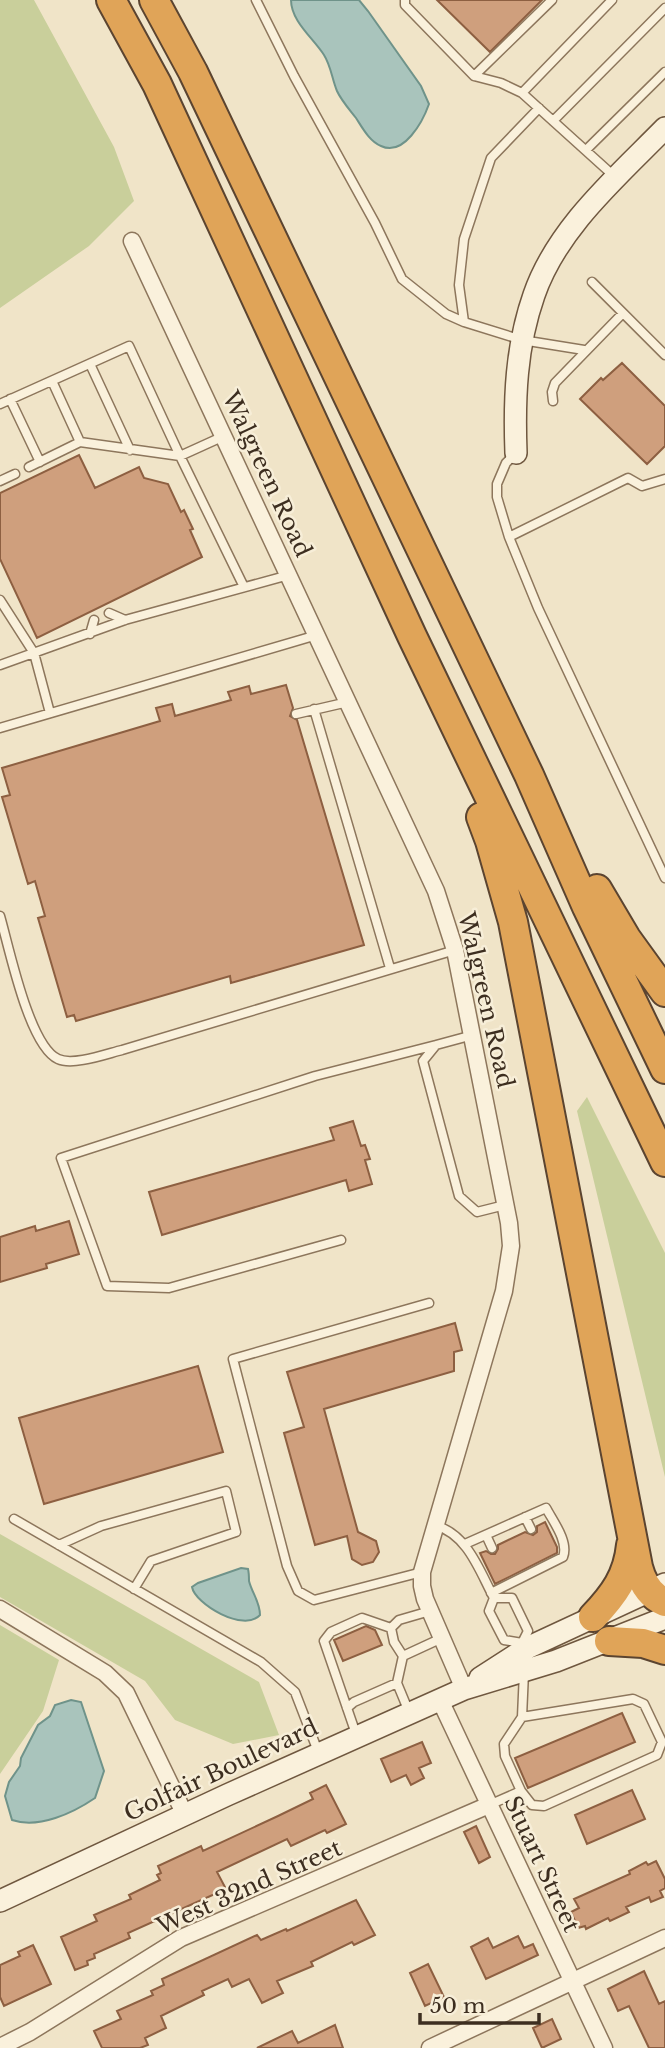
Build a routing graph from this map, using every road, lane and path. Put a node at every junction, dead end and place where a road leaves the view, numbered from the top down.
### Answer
1 (111, 0) edge
2 (154, 0) edge
3 (256, 0) edge
4 (405, 0) edge
5 (552, 0) edge
6 (612, 0) edge
7 (665, 8) edge
8 (665, 72) edge
9 (474, 76) junction
10 (522, 93) junction
11 (539, 108) junction
12 (553, 121) junction
13 (665, 128) edge
14 (586, 150) junction
15 (616, 178) junction
16 (132, 241) dead end
17 (592, 282) dead end
18 (623, 313) junction
19 (464, 322) junction
20 (522, 340) junction
21 (584, 350) junction
22 (664, 351) edge
23 (90, 364) junction
24 (52, 382) junction
25 (9, 399) junction
26 (553, 401) dead end
27 (0, 404) edge
28 (224, 436) junction
29 (80, 442) junction
30 (130, 450) junction
31 (516, 453) joint
32 (180, 456) junction
33 (40, 462) junction
34 (29, 467) dead end
35 (15, 474) dead end
36 (665, 479) edge
37 (0, 480) edge
38 (509, 537) junction
39 (289, 575) junction
40 (244, 587) junction
41 (0, 600) edge
42 (109, 614) dead end
43 (125, 620) junction
44 (94, 621) dead end
45 (90, 634) junction
46 (317, 635) junction
47 (412, 636) junction
48 (34, 653) junction
49 (0, 665) edge
50 (349, 702) junction
51 (314, 709) junction
52 (50, 713) junction
53 (296, 714) dead end
54 (0, 728) edge
55 (529, 775) junction
56 (665, 878) edge
57 (0, 916) edge
58 (455, 950) junction
59 (390, 968) junction
60 (665, 992) edge
61 (473, 1035) junction
62 (436, 1045) junction
63 (665, 1069) edge
64 (665, 1163) edge
65 (505, 1205) junction
66 (341, 1240) dead end
67 (429, 1303) dead end
68 (525, 1517) junction
69 (14, 1519) dead end
70 (435, 1525) junction
71 (530, 1529) dead end
72 (486, 1535) junction
73 (632, 1539) junction
74 (465, 1544) junction
75 (59, 1545) junction
76 (492, 1548) dead end
77 (422, 1572) junction
78 (134, 1589) junction
79 (660, 1592) edge
80 (492, 1596) junction
81 (0, 1609) edge
82 (430, 1610) junction
83 (593, 1617) junction
84 (665, 1618) edge
85 (391, 1628) junction
86 (442, 1638) junction
87 (609, 1641) junction
88 (665, 1650) edge
89 (402, 1656) junction
90 (521, 1659) junction
91 (397, 1683) junction
92 (464, 1689) junction
93 (440, 1700) junction
94 (347, 1708) junction
95 (410, 1713) junction
96 (522, 1717) junction
97 (357, 1737) junction
98 (319, 1754) junction
99 (520, 1791) junction
100 (489, 1805) junction
101 (185, 1815) junction
102 (0, 1901) edge
103 (665, 1938) edge
104 (573, 1981) junction
105 (0, 2047) edge
106 (430, 2048) edge
107 (604, 2048) edge

1 - 47 highway
2 - 55 highway
3 - 19 lane
4 - 9 lane
5 - 9 lane
6 - 10 lane
7 - 12 lane
8 - 14 lane
9 - 10 lane
10 - 11 lane
11 - 12 lane
11 - 19 lane
12 - 14 lane
13 - 15 main road
14 - 15 lane
15 - 20 main road
16 - 28 street, Walgreen Road
17 - 18 lane
18 - 21 lane
18 - 22 lane
19 - 20 lane
20 - 21 lane
20 - 31 main road
21 - 26 lane
23 - 24 lane
23 - 30 lane
23 - 32 lane
24 - 25 lane
24 - 29 lane
25 - 27 lane
25 - 33 lane
28 - 32 lane
28 - 39 street, Walgreen Road
29 - 30 lane
29 - 33 lane
30 - 32 lane
31 - 38 lane
32 - 40 lane
33 - 34 lane
35 - 37 lane
36 - 38 lane
38 - 56 lane
39 - 40 lane
39 - 46 street, Walgreen Road
40 - 43 lane
41 - 48 lane
42 - 43 lane
43 - 45 lane
44 - 45 lane
45 - 48 lane
46 - 50 street, Walgreen Road
46 - 52 lane
47 - 64 highway
47 - 73 highway
48 - 49 lane
48 - 52 lane
50 - 51 lane
50 - 58 street, Walgreen Road
51 - 53 lane
51 - 59 lane
52 - 54 lane
55 - 60 highway
55 - 63 highway
57 - 59 lane
58 - 59 lane
58 - 61 street, Walgreen Road
61 - 62 lane
61 - 65 street, Walgreen Road
62 - 65 lane
62 - 66 lane
65 - 70 street, Walgreen Road
67 - 77 lane
68 - 71 lane
68 - 72 lane
68 - 80 lane
69 - 75 lane
70 - 74 lane
70 - 77 street, Walgreen Road
72 - 74 lane
72 - 76 lane
73 - 79 highway
73 - 83 highway
74 - 80 lane
75 - 78 lane
75 - 78 lane
77 - 82 street, Walgreen Road
78 - 98 lane
79 - 83 main road, Golfair Boulevard
80 - 90 lane
80 - 90 lane
81 - 101 street
82 - 85 lane
82 - 86 street, Walgreen Road
83 - 90 main road, Golfair Boulevard
84 - 87 main road, Golfair Boulevard
85 - 89 lane
85 - 94 lane
86 - 89 lane
86 - 92 street, Walgreen Road
87 - 88 highway
87 - 90 main road, Golfair Boulevard
89 - 91 lane
90 - 92 main road, Golfair Boulevard
90 - 96 lane
91 - 94 lane
91 - 95 lane
92 - 93 main road, Golfair Boulevard
93 - 95 main road, Golfair Boulevard
93 - 100 street, Stuart Street
94 - 97 lane
95 - 97 main road, Golfair Boulevard
96 - 99 lane
96 - 99 lane
97 - 98 main road, Golfair Boulevard
98 - 101 main road, Golfair Boulevard
99 - 100 lane
100 - 104 street, Stuart Street
100 - 105 street, West 32nd Street
101 - 102 main road, Golfair Boulevard
103 - 104 street
104 - 106 street
104 - 107 street, Stuart Street

